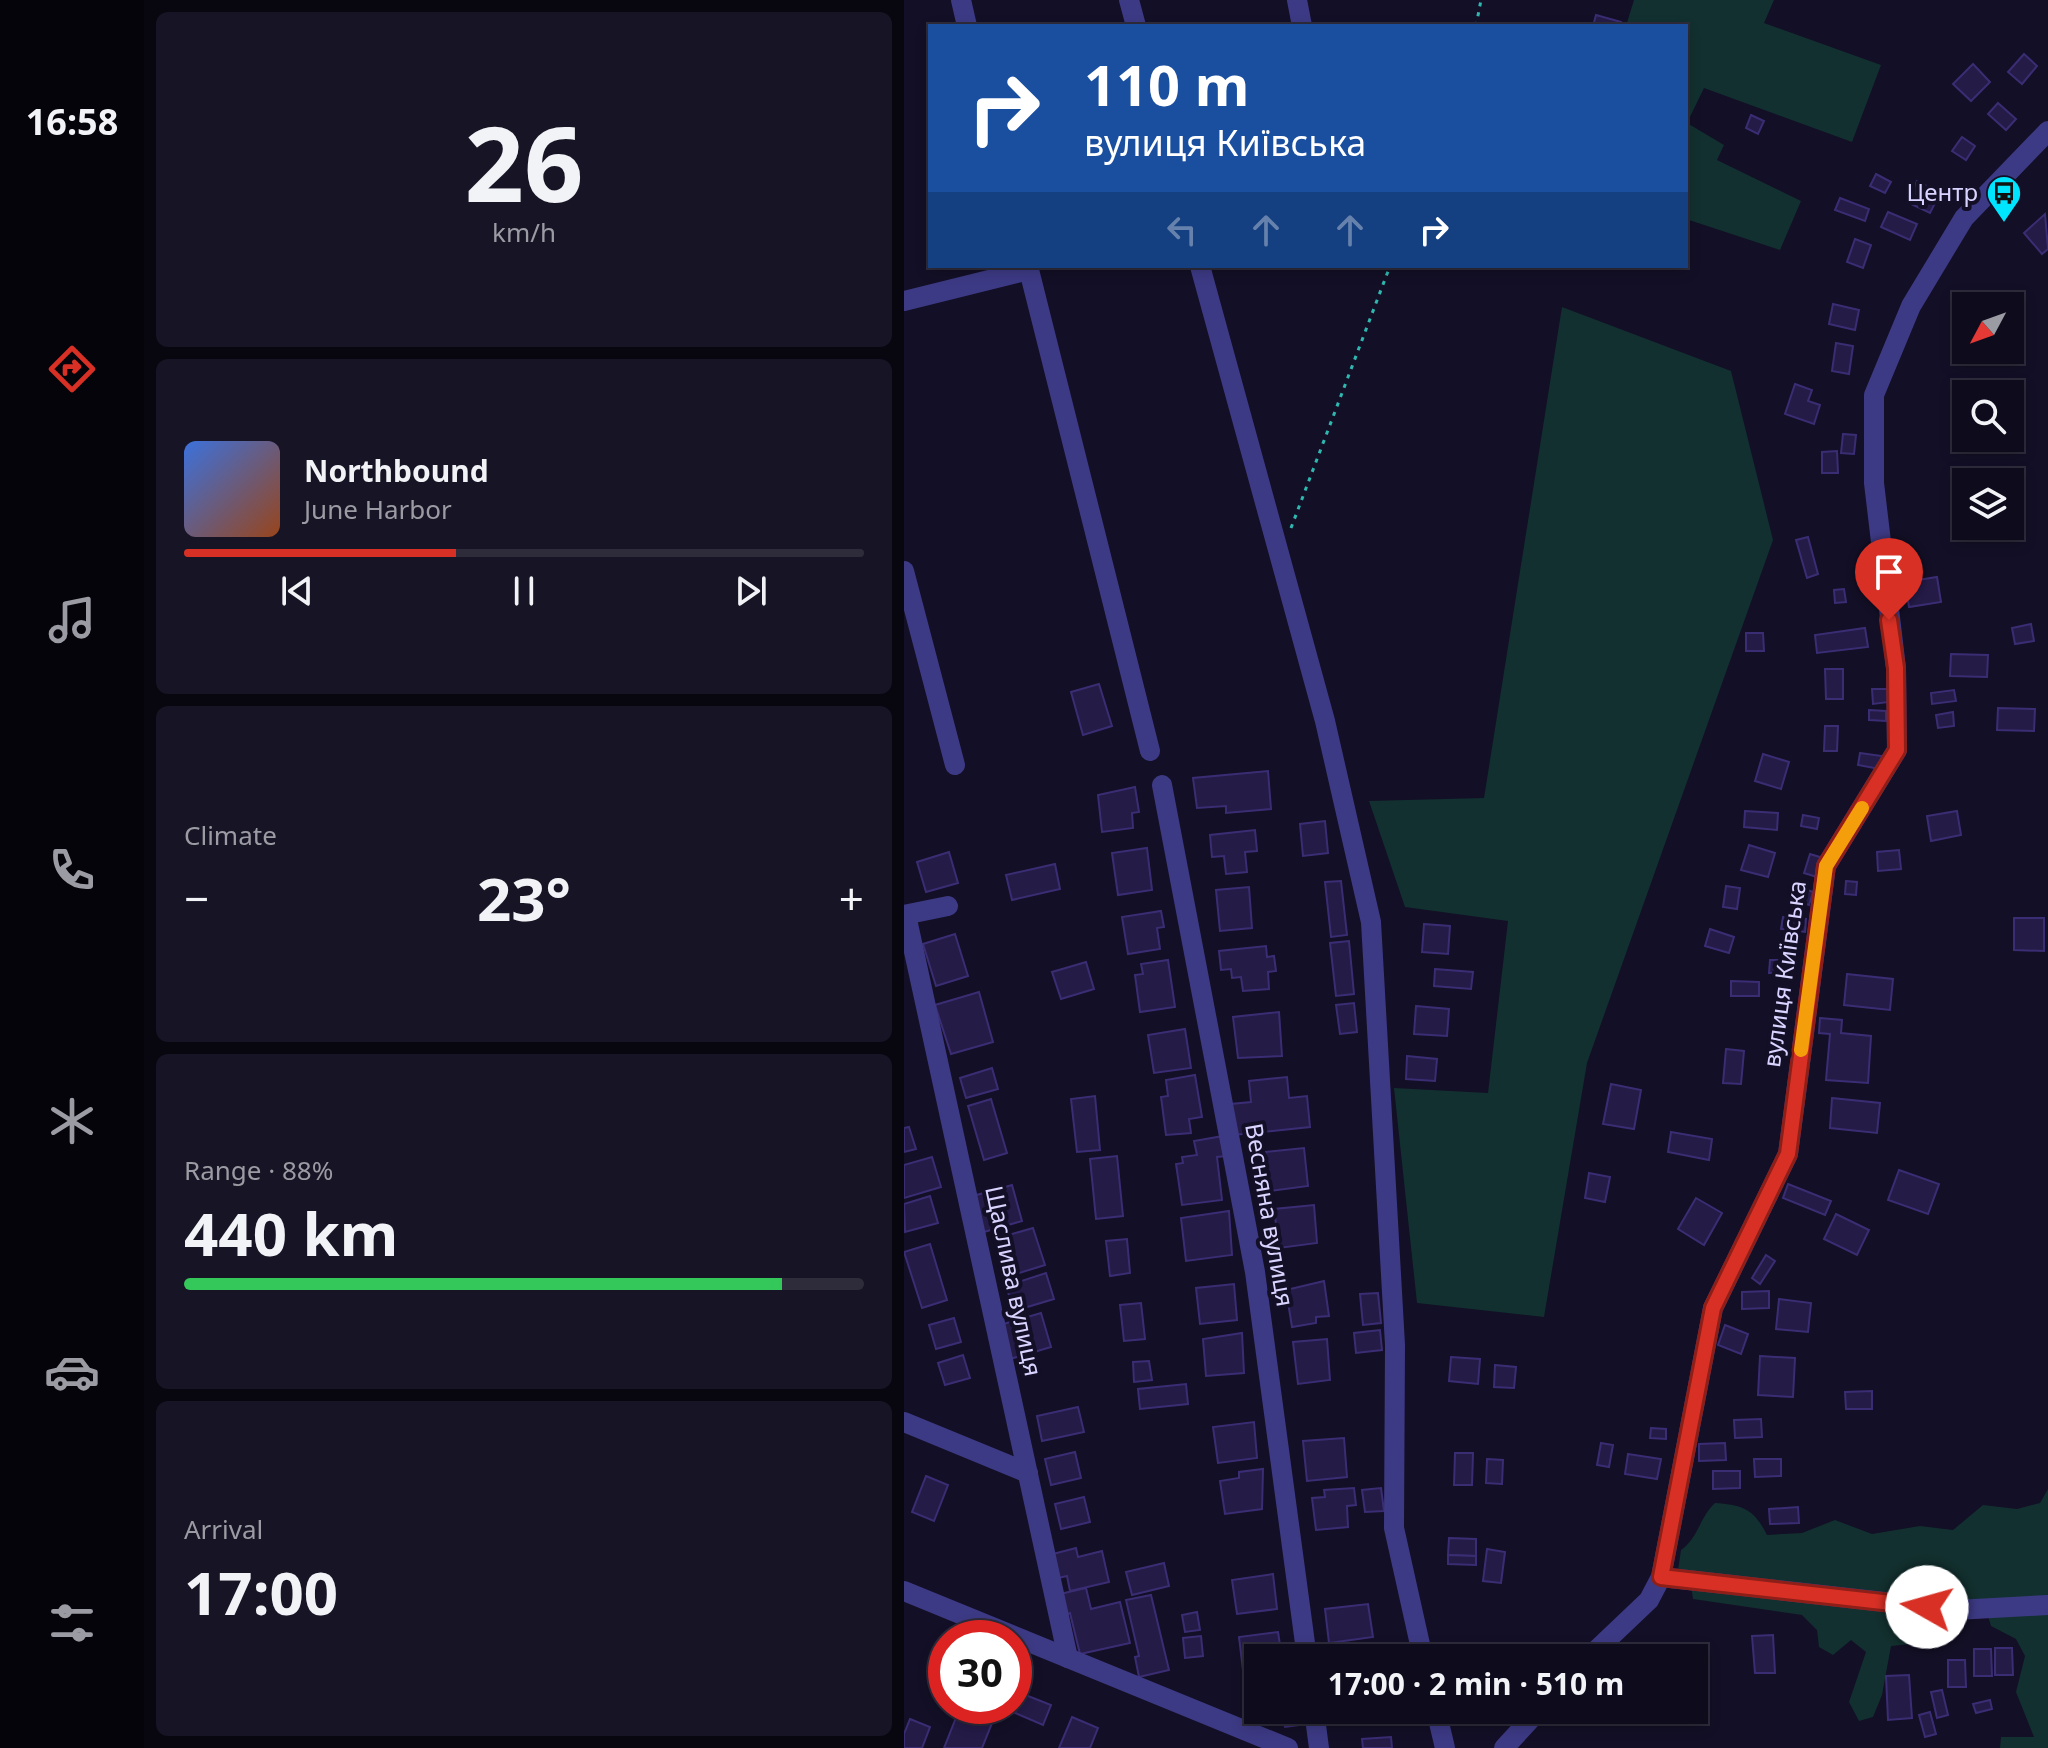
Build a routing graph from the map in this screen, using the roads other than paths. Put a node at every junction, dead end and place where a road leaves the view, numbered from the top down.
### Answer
1 (961, 0) edge
2 (1129, 0) edge
3 (1297, 0) edge
4 (967, 24) edge
5 (1135, 24) edge
6 (1302, 24) edge
7 (2048, 131) edge
8 (1028, 268) edge
9 (1201, 268) edge
10 (904, 301) edge
11 (904, 571) edge
12 (1150, 751) dead end
13 (955, 765) dead end
14 (1162, 785) dead end
15 (948, 906) dead end
16 (905, 915) edge
17 (904, 1422) edge
18 (1028, 1473) junction
19 (1661, 1577) junction
20 (904, 1591) edge
21 (2048, 1605) edge
22 (1305, 1644) edge
23 (1420, 1644) edge
24 (1603, 1644) edge
25 (1068, 1658) junction
26 (1316, 1724) edge
27 (1439, 1724) edge
28 (1526, 1724) edge
29 (1288, 1748) edge
30 (1319, 1748) edge
31 (1445, 1748) edge
32 (1504, 1748) edge

1 - 4 street
2 - 5 street
3 - 6 street
7 - 19 street, вулиця Київська
8 - 10 street
8 - 12 street
9 - 23 street
11 - 13 street
14 - 22 street, Весняна вулиця
15 - 16 street
16 - 18 street, Щаслива вулиця
17 - 18 street
18 - 25 street, Щаслива вулиця
19 - 21 street
19 - 24 street, вулиця Київська
20 - 25 street
25 - 29 street
26 - 30 street
27 - 31 street
28 - 32 street

